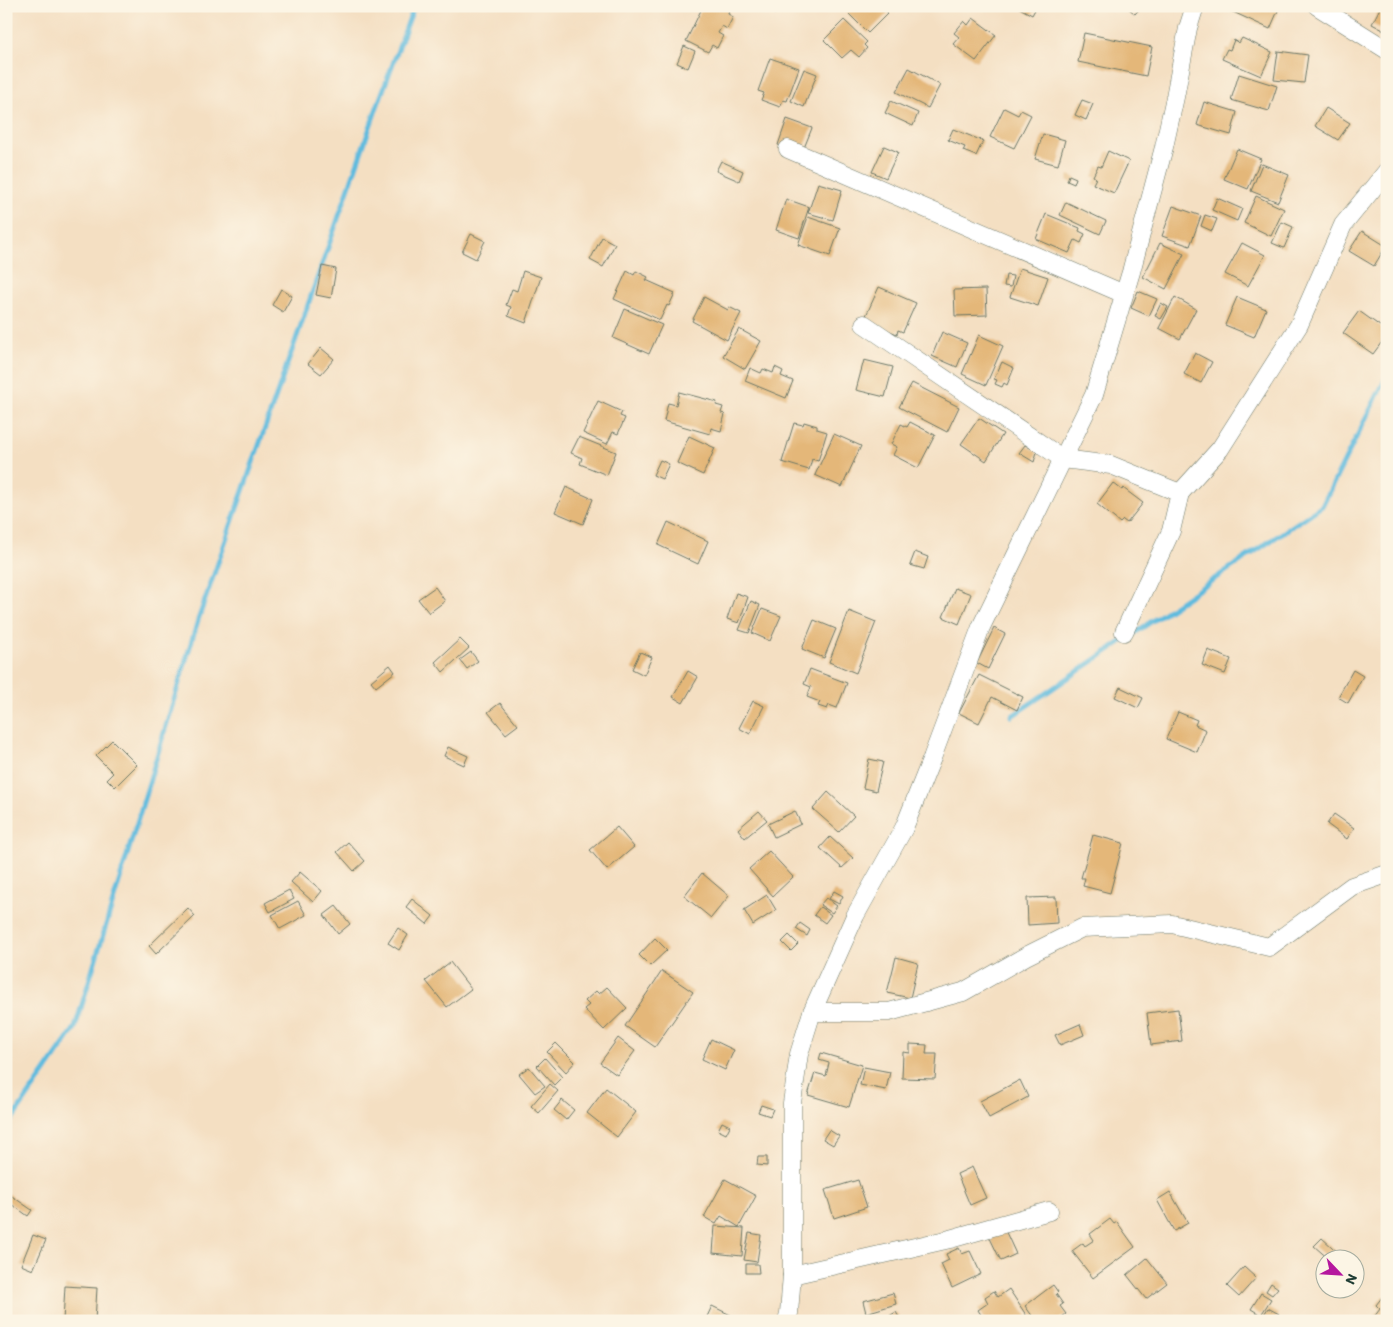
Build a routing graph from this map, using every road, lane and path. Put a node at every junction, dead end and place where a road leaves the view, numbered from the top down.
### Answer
1 (1195, 6) edge
2 (1317, 6) edge
3 (1387, 50) edge
4 (788, 149) dead end
5 (1387, 171) edge
6 (1124, 294) junction
7 (864, 324) dead end
8 (1063, 459) junction
9 (1180, 493) junction
10 (1124, 632) dead end
11 (1387, 874) edge
12 (812, 1012) junction
13 (1049, 1211) dead end
14 (792, 1275) junction
15 (787, 1321) edge

1 - 6 street
2 - 3 street
4 - 6 street
5 - 9 street
6 - 8 street
7 - 8 street
8 - 9 street
8 - 12 street
9 - 10 street
11 - 12 street
12 - 14 street
13 - 14 street
14 - 15 street

